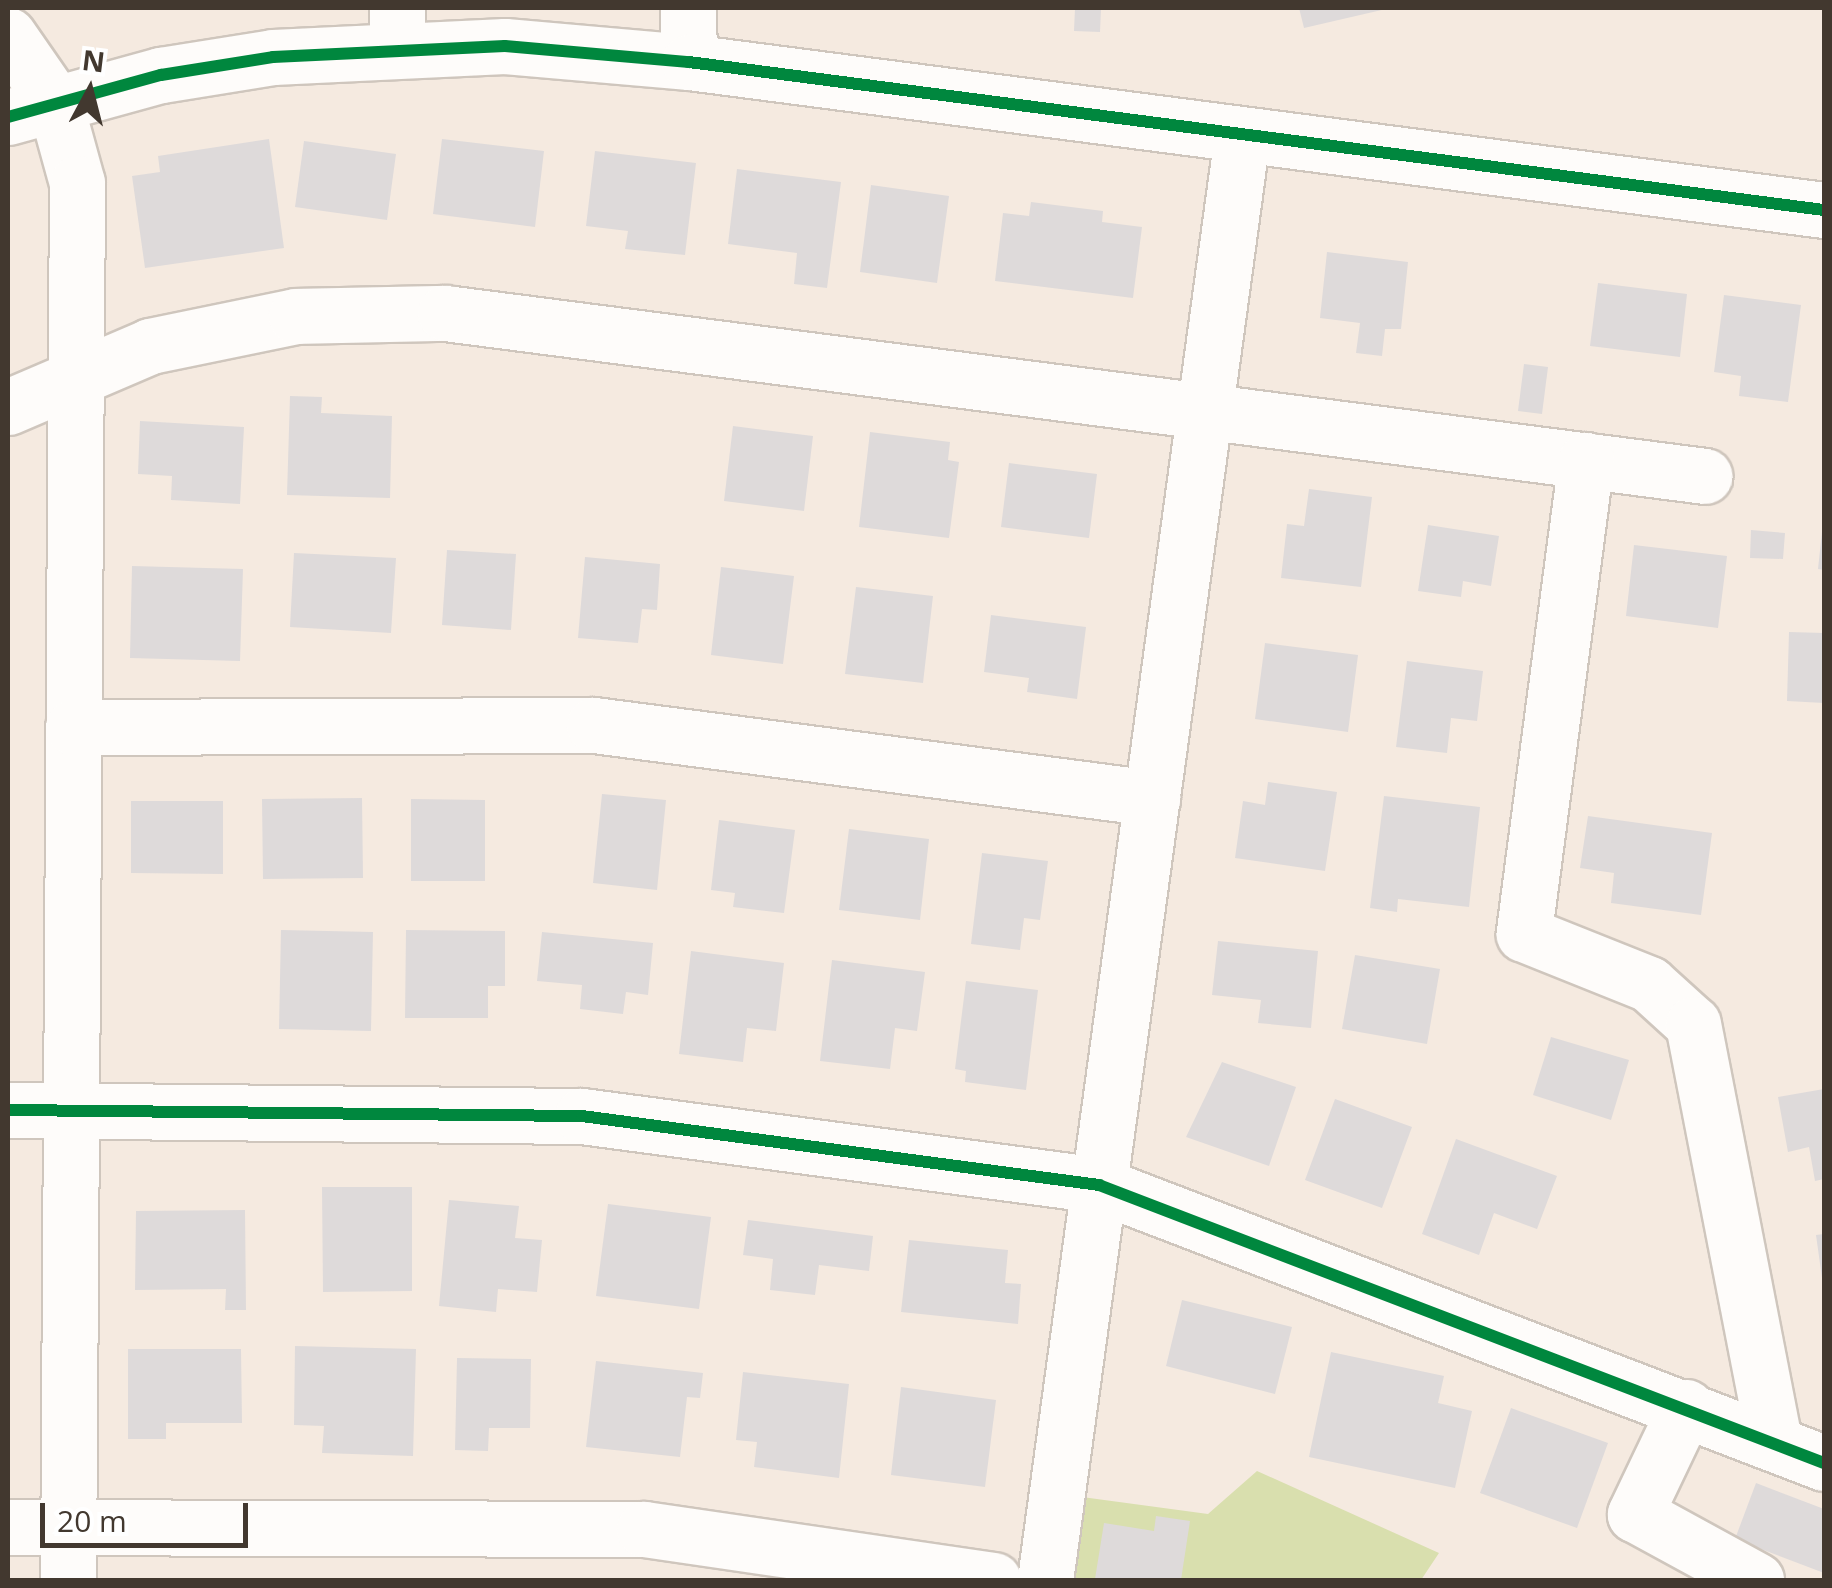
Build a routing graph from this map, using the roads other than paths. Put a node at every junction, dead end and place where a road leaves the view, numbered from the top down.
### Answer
1 (688, 8) edge
2 (397, 27) edge
3 (8, 35) edge
4 (688, 62) junction
5 (31, 110) edge
6 (1242, 137) junction
7 (1824, 210) edge
8 (76, 378) junction
9 (8, 408) edge
10 (1205, 411) junction
11 (1586, 460) junction
12 (1705, 476) dead end
13 (73, 727) junction
14 (1152, 798) junction
15 (8, 1110) edge
16 (71, 1110) junction
17 (1099, 1186) junction
18 (1686, 1407) junction
19 (1774, 1442) junction
20 (1824, 1463) edge
21 (8, 1527) edge
22 (68, 1527) junction
23 (68, 1580) edge
24 (993, 1580) edge
25 (1046, 1580) edge
26 (1756, 1580) edge

1 - 4 street
2 - 4 street
2 - 5 street
3 - 5 street
4 - 6 street
5 - 8 street
6 - 7 street
6 - 10 street
8 - 9 street
8 - 10 street
8 - 13 street
10 - 11 street
10 - 14 street
11 - 12 street
11 - 19 street
13 - 14 street
13 - 16 street
14 - 17 street
15 - 16 street
16 - 17 street
16 - 22 street
17 - 18 street
17 - 25 street
18 - 19 street
18 - 26 street
19 - 20 street
21 - 22 street
22 - 23 street
22 - 24 street

